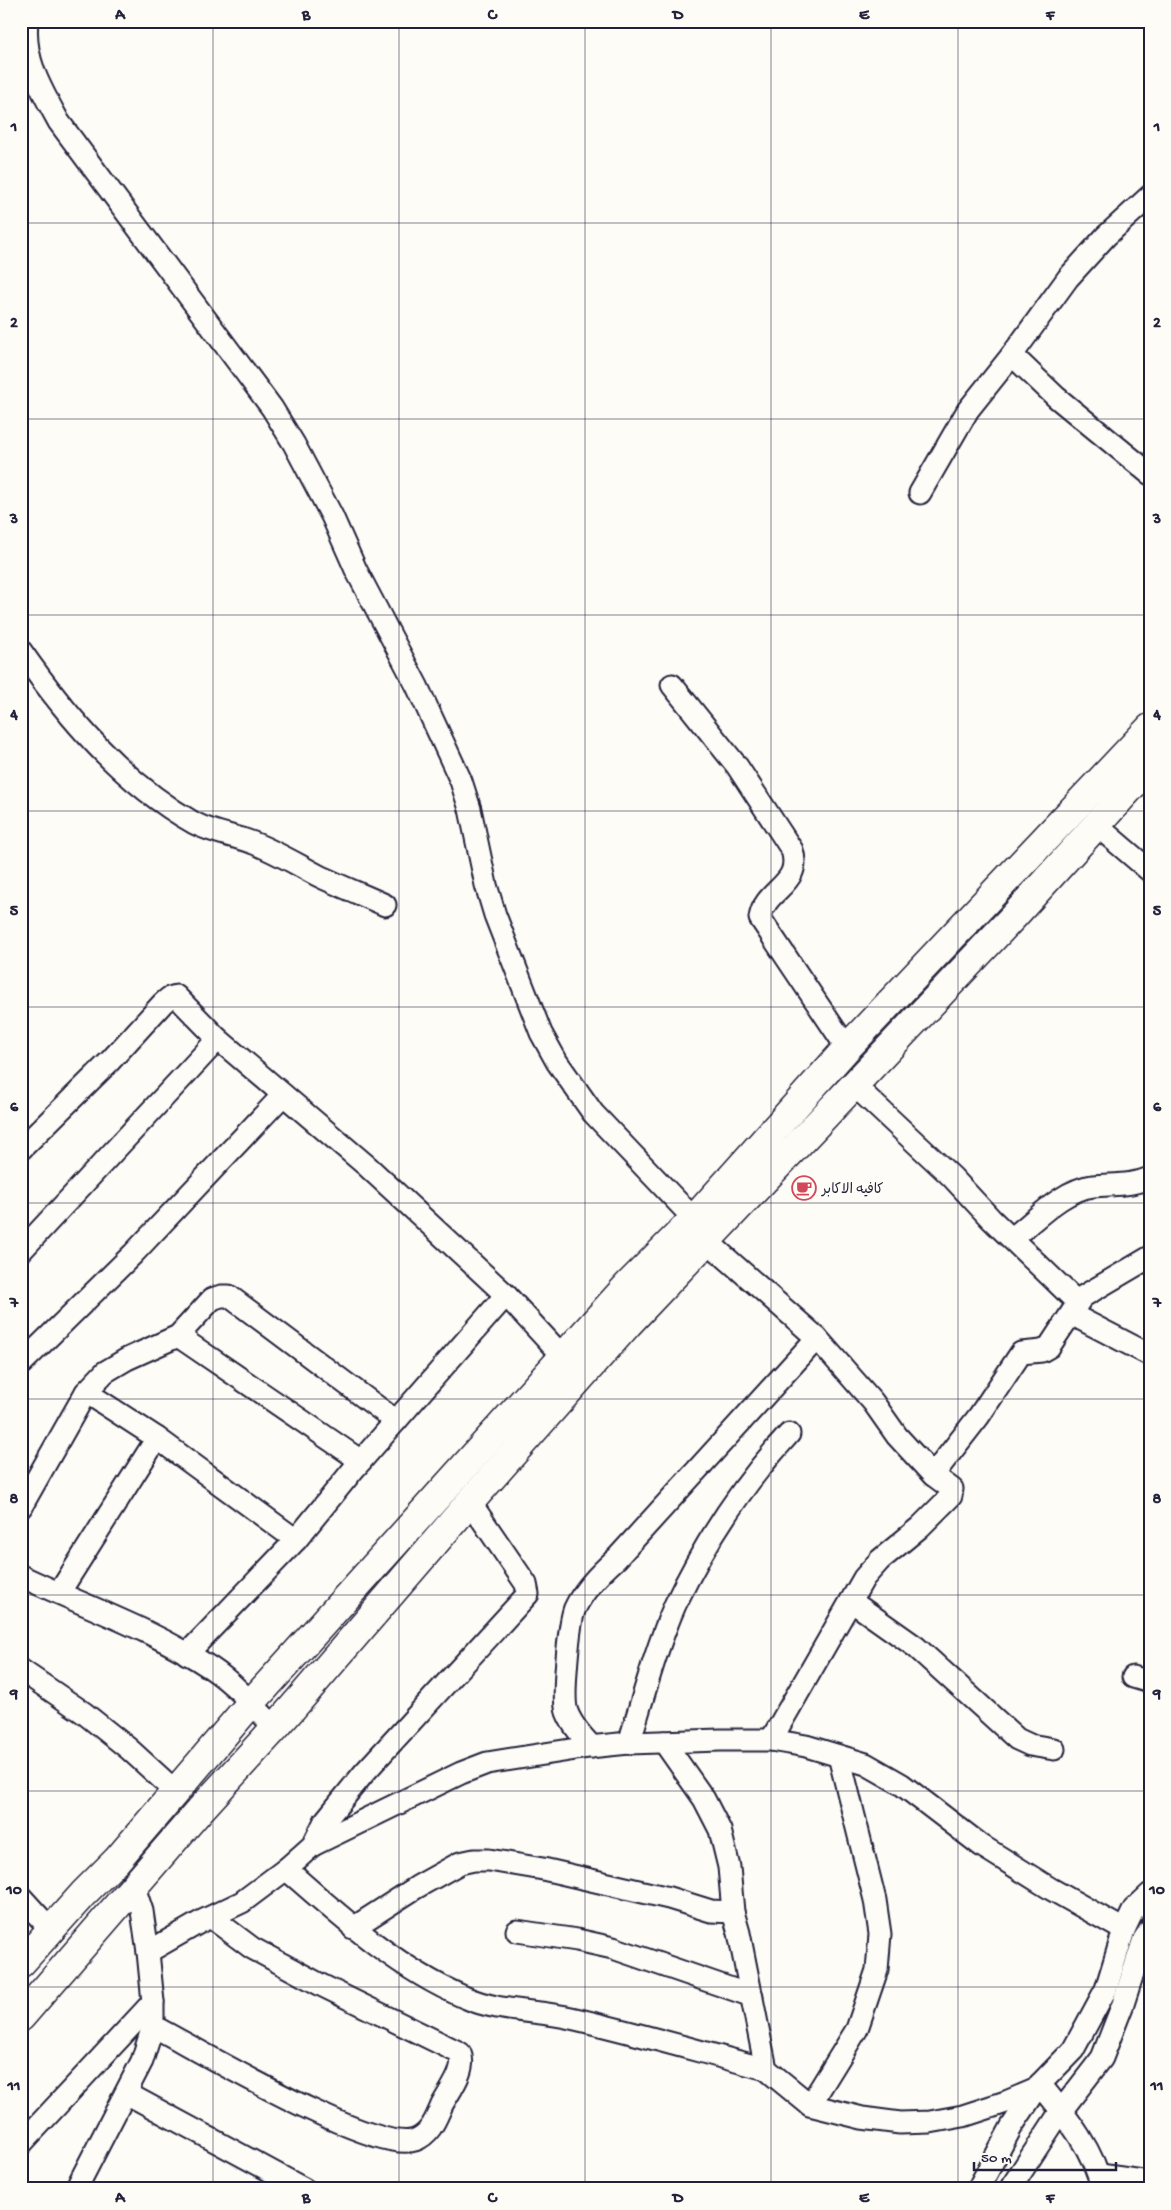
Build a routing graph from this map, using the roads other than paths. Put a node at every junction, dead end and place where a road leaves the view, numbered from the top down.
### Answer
1 (27, 21) edge
2 (24, 55) edge
3 (1150, 196) edge
4 (1012, 355) junction
5 (1150, 474) edge
6 (920, 493) dead end
7 (21, 651) edge
8 (672, 685) dead end
9 (1150, 728) edge
10 (1150, 766) edge
11 (1095, 824) junction
12 (1150, 871) edge
13 (385, 905) dead end
14 (218, 1039) junction
15 (847, 1048) junction
16 (855, 1086) junction
17 (283, 1095) junction
18 (21, 1149) edge
19 (1150, 1178) edge
20 (694, 1219) junction
21 (1012, 1238) junction
22 (708, 1242) junction
23 (21, 1251) edge
24 (1150, 1257) edge
25 (506, 1295) junction
26 (1074, 1308) junction
27 (178, 1336) junction
28 (817, 1338) junction
29 (1150, 1354) edge
30 (563, 1358) junction
31 (21, 1364) edge
32 (86, 1392) junction
33 (396, 1421) junction
34 (789, 1434) dead end
35 (157, 1438) junction
36 (361, 1461) junction
37 (933, 1475) junction
38 (470, 1502) junction
39 (21, 1507) edge
40 (296, 1540) junction
41 (21, 1576) edge
42 (60, 1593) junction
43 (851, 1600) junction
44 (188, 1654) junction
45 (21, 1670) edge
46 (252, 1703) junction
47 (275, 1728) junction
48 (771, 1740) junction
49 (664, 1742) junction
50 (629, 1743) junction
51 (592, 1747) junction
52 (1054, 1749) dead end
53 (839, 1756) junction
54 (175, 1791) junction
55 (313, 1845) junction
56 (286, 1869) junction
57 (134, 1887) junction
58 (1150, 1894) edge
59 (21, 1897) edge
60 (733, 1912) junction
61 (212, 1918) junction
62 (353, 1928) junction
63 (1124, 1930) junction
64 (1150, 1930) edge
65 (52, 1931) junction
66 (517, 1931) dead end
67 (148, 1952) junction
68 (21, 1963) edge
69 (752, 1996) junction
70 (153, 2002) junction
71 (21, 2017) edge
72 (153, 2026) junction
73 (766, 2069) junction
74 (1039, 2086) junction
75 (126, 2093) junction
76 (810, 2105) junction
77 (1061, 2111) junction
78 (21, 2144) edge
79 (1101, 2182) edge
80 (1150, 2182) edge
81 (76, 2189) edge
82 (304, 2189) edge
83 (978, 2189) edge
84 (1010, 2189) edge

1 - 2 street
2 - 20 street
3 - 4 street
4 - 5 street
4 - 6 street
7 - 13 street
8 - 15 street
9 - 15 main road
10 - 11 main road
11 - 12 street
11 - 16 main road
14 - 17 street
14 - 18 street
14 - 23 street
15 - 20 main road
16 - 21 street
16 - 22 main road
17 - 25 street
17 - 31 street
19 - 21 street
20 - 22 street
20 - 30 main road
21 - 26 street
22 - 28 street
22 - 38 main road
24 - 26 street
25 - 30 street
25 - 33 street
26 - 29 street
26 - 37 street
27 - 32 street
27 - 33 street
27 - 36 street
28 - 37 street
28 - 51 street
30 - 46 main road
32 - 35 street
32 - 39 street
33 - 36 street
34 - 50 street
35 - 40 street
35 - 42 street
36 - 40 street
37 - 43 street
38 - 47 main road
38 - 55 street
40 - 44 street
41 - 42 street
42 - 44 street
43 - 48 street
43 - 52 street
44 - 46 street
45 - 54 street
46 - 47 street
46 - 54 main road
47 - 57 main road
48 - 49 street
48 - 53 street
49 - 50 street
49 - 60 street
50 - 51 street
51 - 55 street
53 - 63 street
53 - 76 street
54 - 65 main road
55 - 56 street
56 - 61 street
56 - 62 street
57 - 67 street
57 - 71 main road
58 - 63 street
59 - 65 street
60 - 62 street
60 - 69 street
61 - 67 street
61 - 72 street
62 - 73 street
63 - 74 street
64 - 77 street
65 - 68 main road
66 - 69 street
67 - 70 street
69 - 73 street
70 - 72 street
70 - 78 street
72 - 75 street
73 - 76 street
74 - 76 street
74 - 77 street
74 - 83 street
75 - 81 street
75 - 82 street
77 - 79 street
77 - 84 street
79 - 80 street

